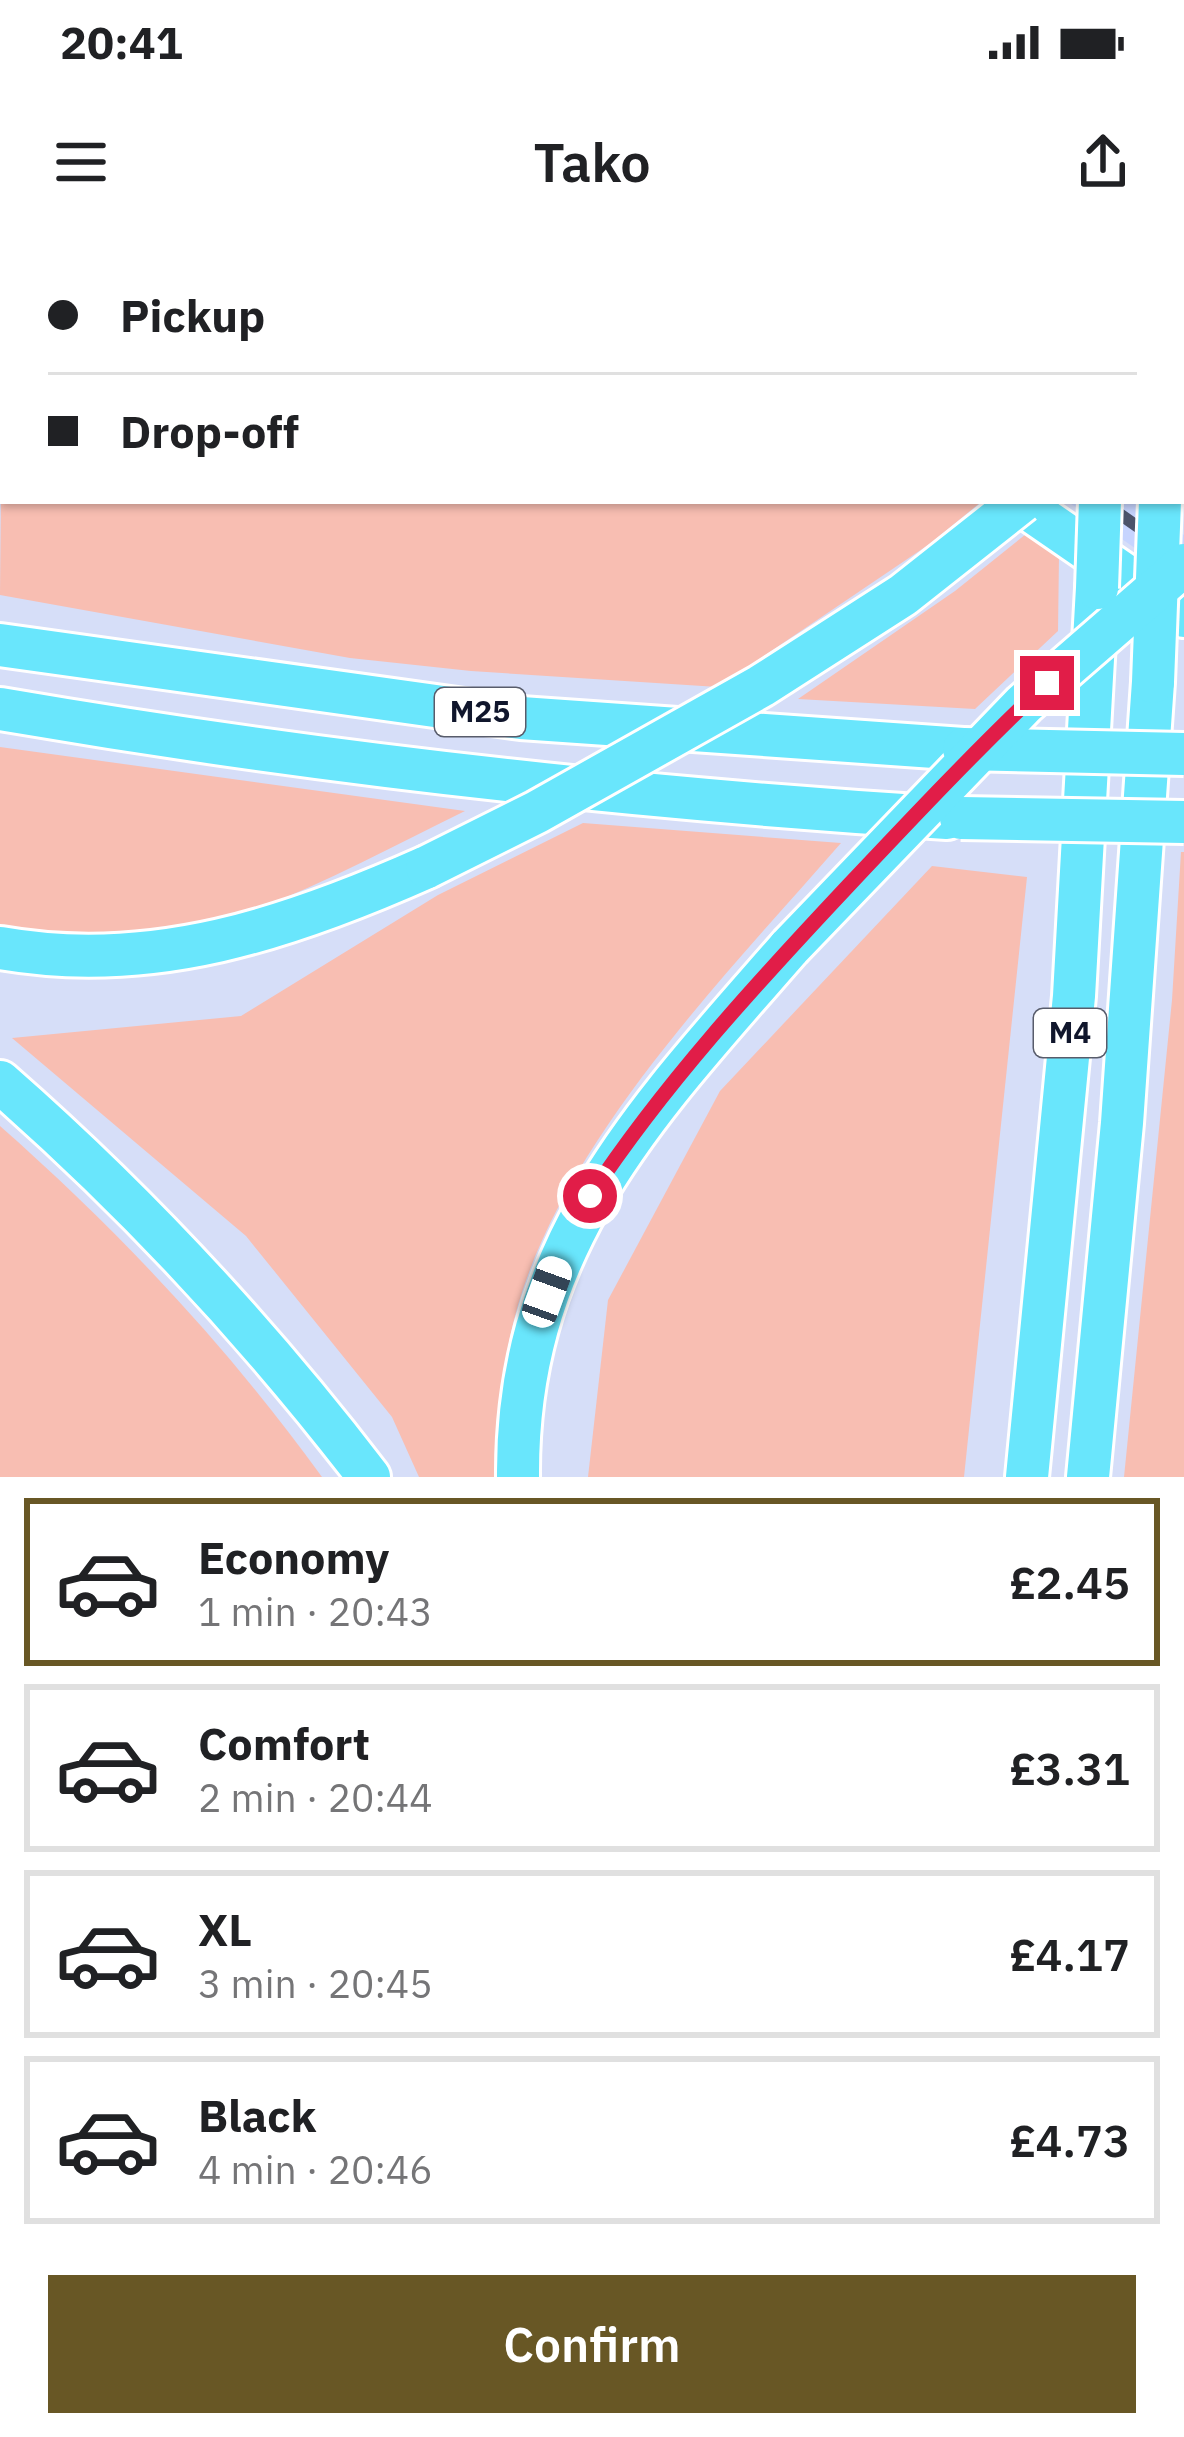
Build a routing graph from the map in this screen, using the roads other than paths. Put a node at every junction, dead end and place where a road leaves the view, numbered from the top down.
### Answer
1 (1015, 504) edge
2 (1023, 504) edge
3 (1100, 504) edge
4 (1165, 504) edge
5 (1184, 565) edge
6 (1184, 616) edge
7 (0, 645) edge
8 (0, 709) edge
9 (1184, 754) edge
10 (1184, 822) edge
11 (0, 948) edge
12 (0, 1082) edge
13 (369, 1477) edge
14 (518, 1477) edge
15 (1027, 1477) edge
16 (1088, 1477) edge

1 - 11 highway, bridge
2 - 6 highway
3 - 15 highway, M4, bridge
4 - 16 highway, M4, bridge
5 - 14 highway, bridge
7 - 9 highway, M25, bridge
8 - 10 highway, M25, bridge
12 - 13 highway

